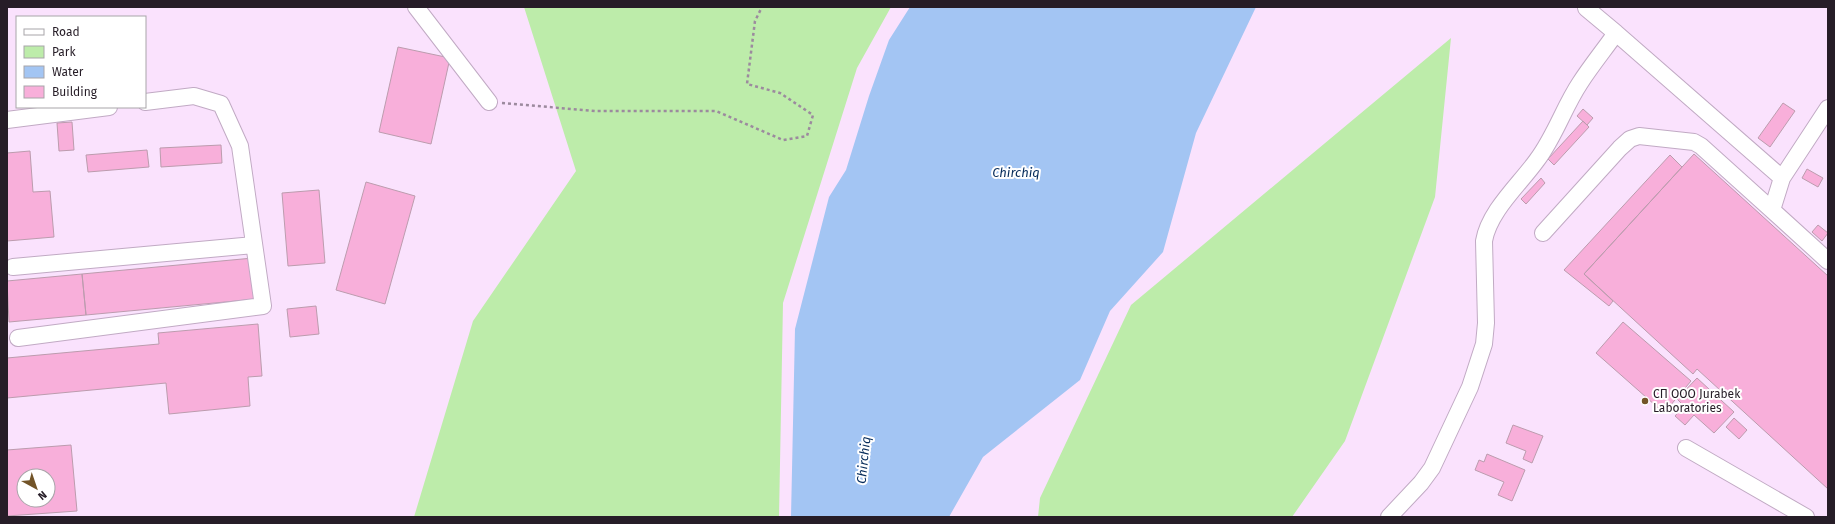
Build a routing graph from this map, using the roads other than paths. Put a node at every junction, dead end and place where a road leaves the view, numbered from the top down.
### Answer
1 (416, 7) edge
2 (1586, 8) edge
3 (1616, 33) junction
4 (146, 102) edge
5 (489, 102) road end
6 (101, 108) edge
7 (1828, 108) edge
8 (7, 120) edge
9 (1782, 178) junction
10 (1772, 210) junction
11 (1543, 233) dead end
12 (254, 245) junction
13 (1828, 261) edge
14 (13, 267) dead end
15 (18, 338) dead end
16 (1686, 448) dead end
17 (1389, 517) edge
18 (1806, 517) edge

1 - 5 street
2 - 3 street
3 - 9 street
3 - 17 street
4 - 12 street
6 - 8 street
7 - 9 street
9 - 10 street
10 - 11 street
10 - 13 street
12 - 14 street
12 - 15 street
16 - 18 street

